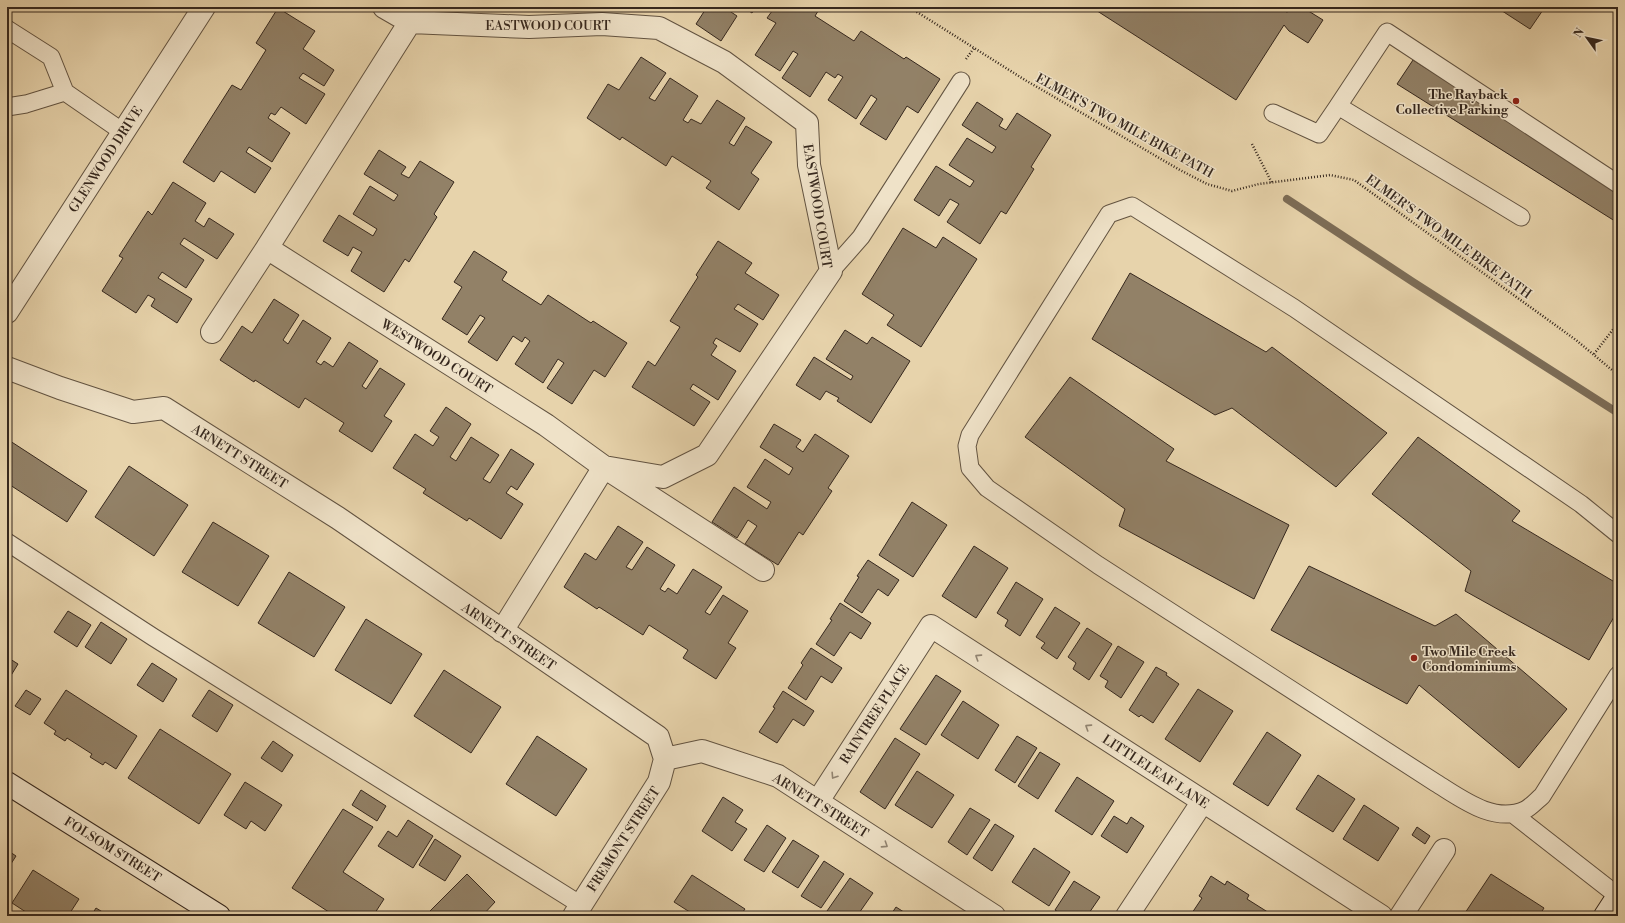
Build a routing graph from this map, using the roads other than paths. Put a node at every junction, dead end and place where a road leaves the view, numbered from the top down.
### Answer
1 (204, 7) edge
2 (384, 7) edge
3 (410, 22) junction
4 (7, 29) edge
5 (961, 81) dead end
6 (65, 92) junction
7 (1338, 106) junction
8 (7, 107) edge
9 (1273, 113) dead end
10 (123, 132) junction
11 (1618, 184) edge
12 (1521, 217) dead end
13 (267, 248) junction
14 (831, 271) junction
15 (7, 312) edge
16 (212, 332) dead end
17 (7, 368) edge
18 (604, 467) junction
19 (1618, 534) edge
20 (7, 542) edge
21 (763, 570) dead end
22 (931, 626) joint
23 (502, 631) junction
24 (1618, 675) edge
25 (665, 759) junction
26 (7, 783) edge
27 (818, 801) junction
28 (1203, 801) junction
29 (1513, 814) junction
30 (1444, 850) dead end
31 (1618, 896) edge
32 (577, 910) edge
33 (219, 916) edge
34 (994, 916) edge
35 (1127, 916) edge
36 (1381, 916) edge
37 (1401, 916) edge
38 (1605, 916) edge

1 - 10 street, GLENWOOD DRIVE
2 - 3 street, EASTWOOD COURT
3 - 13 street
3 - 14 street, EASTWOOD COURT
4 - 6 lane
5 - 14 lane
6 - 8 lane
6 - 10 lane
7 - 9 lane
7 - 11 lane
7 - 12 lane
10 - 15 street, GLENWOOD DRIVE
13 - 16 street
13 - 18 street, WESTWOOD COURT
14 - 18 street, EASTWOOD COURT
17 - 23 street, ARNETT STREET
18 - 21 street, WESTWOOD COURT
18 - 23 street
19 - 29 lane
20 - 32 lane
22 -> 27 street, RAINTREE PLACE
28 -> 22 street, LITTLELEAF LANE
23 - 25 street, ARNETT STREET
24 - 29 lane
25 - 27 street, ARNETT STREET
25 - 32 street, FREMONT STREET
26 - 33 street, FOLSOM STREET
27 -> 34 street, ARNETT STREET
28 - 35 street
28 - 36 street, LITTLELEAF LANE
29 - 31 lane
30 - 37 street
31 - 38 street

